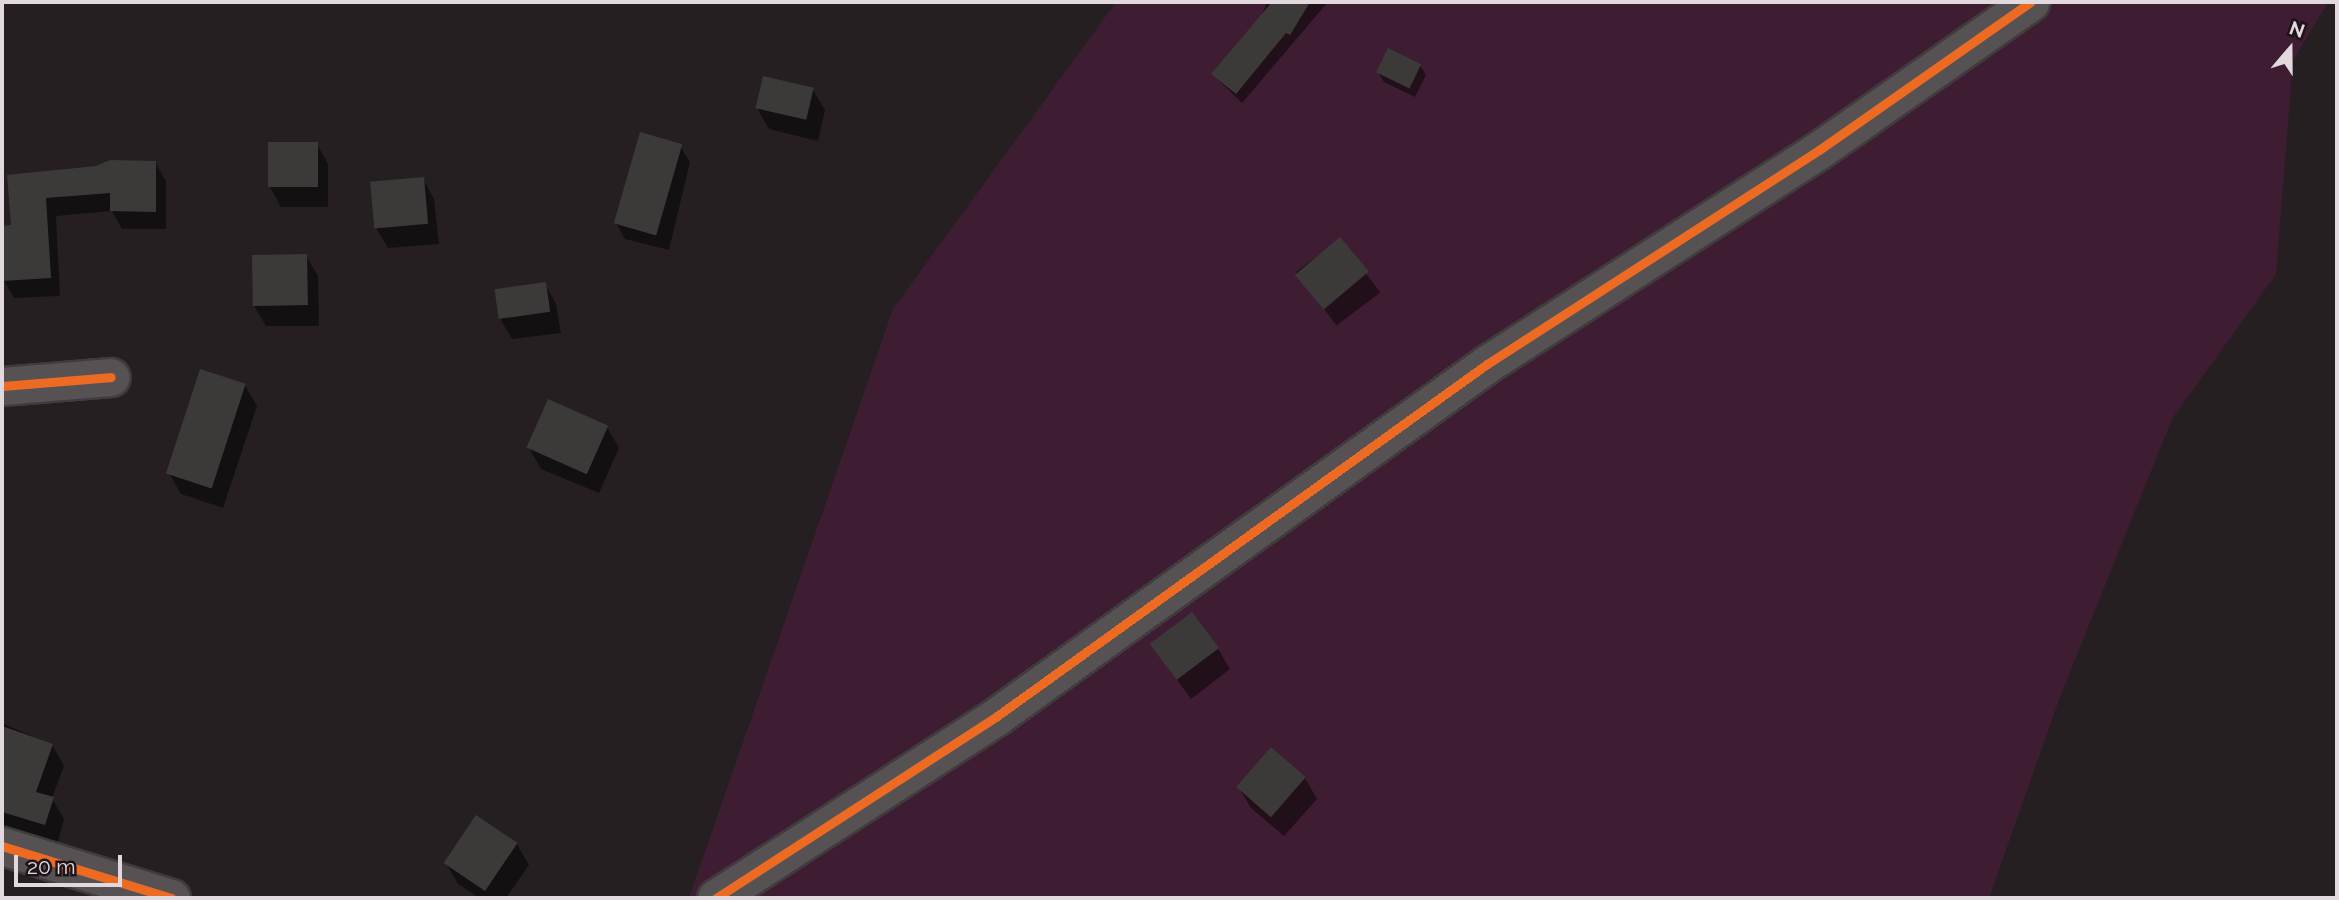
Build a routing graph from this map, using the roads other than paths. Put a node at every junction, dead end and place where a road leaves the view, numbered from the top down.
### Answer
1 (2030, 2) edge
2 (111, 377) dead end
3 (2, 386) edge
4 (2, 846) edge
5 (171, 898) edge
6 (716, 898) edge

1 - 6 street
2 - 3 street
4 - 5 street

